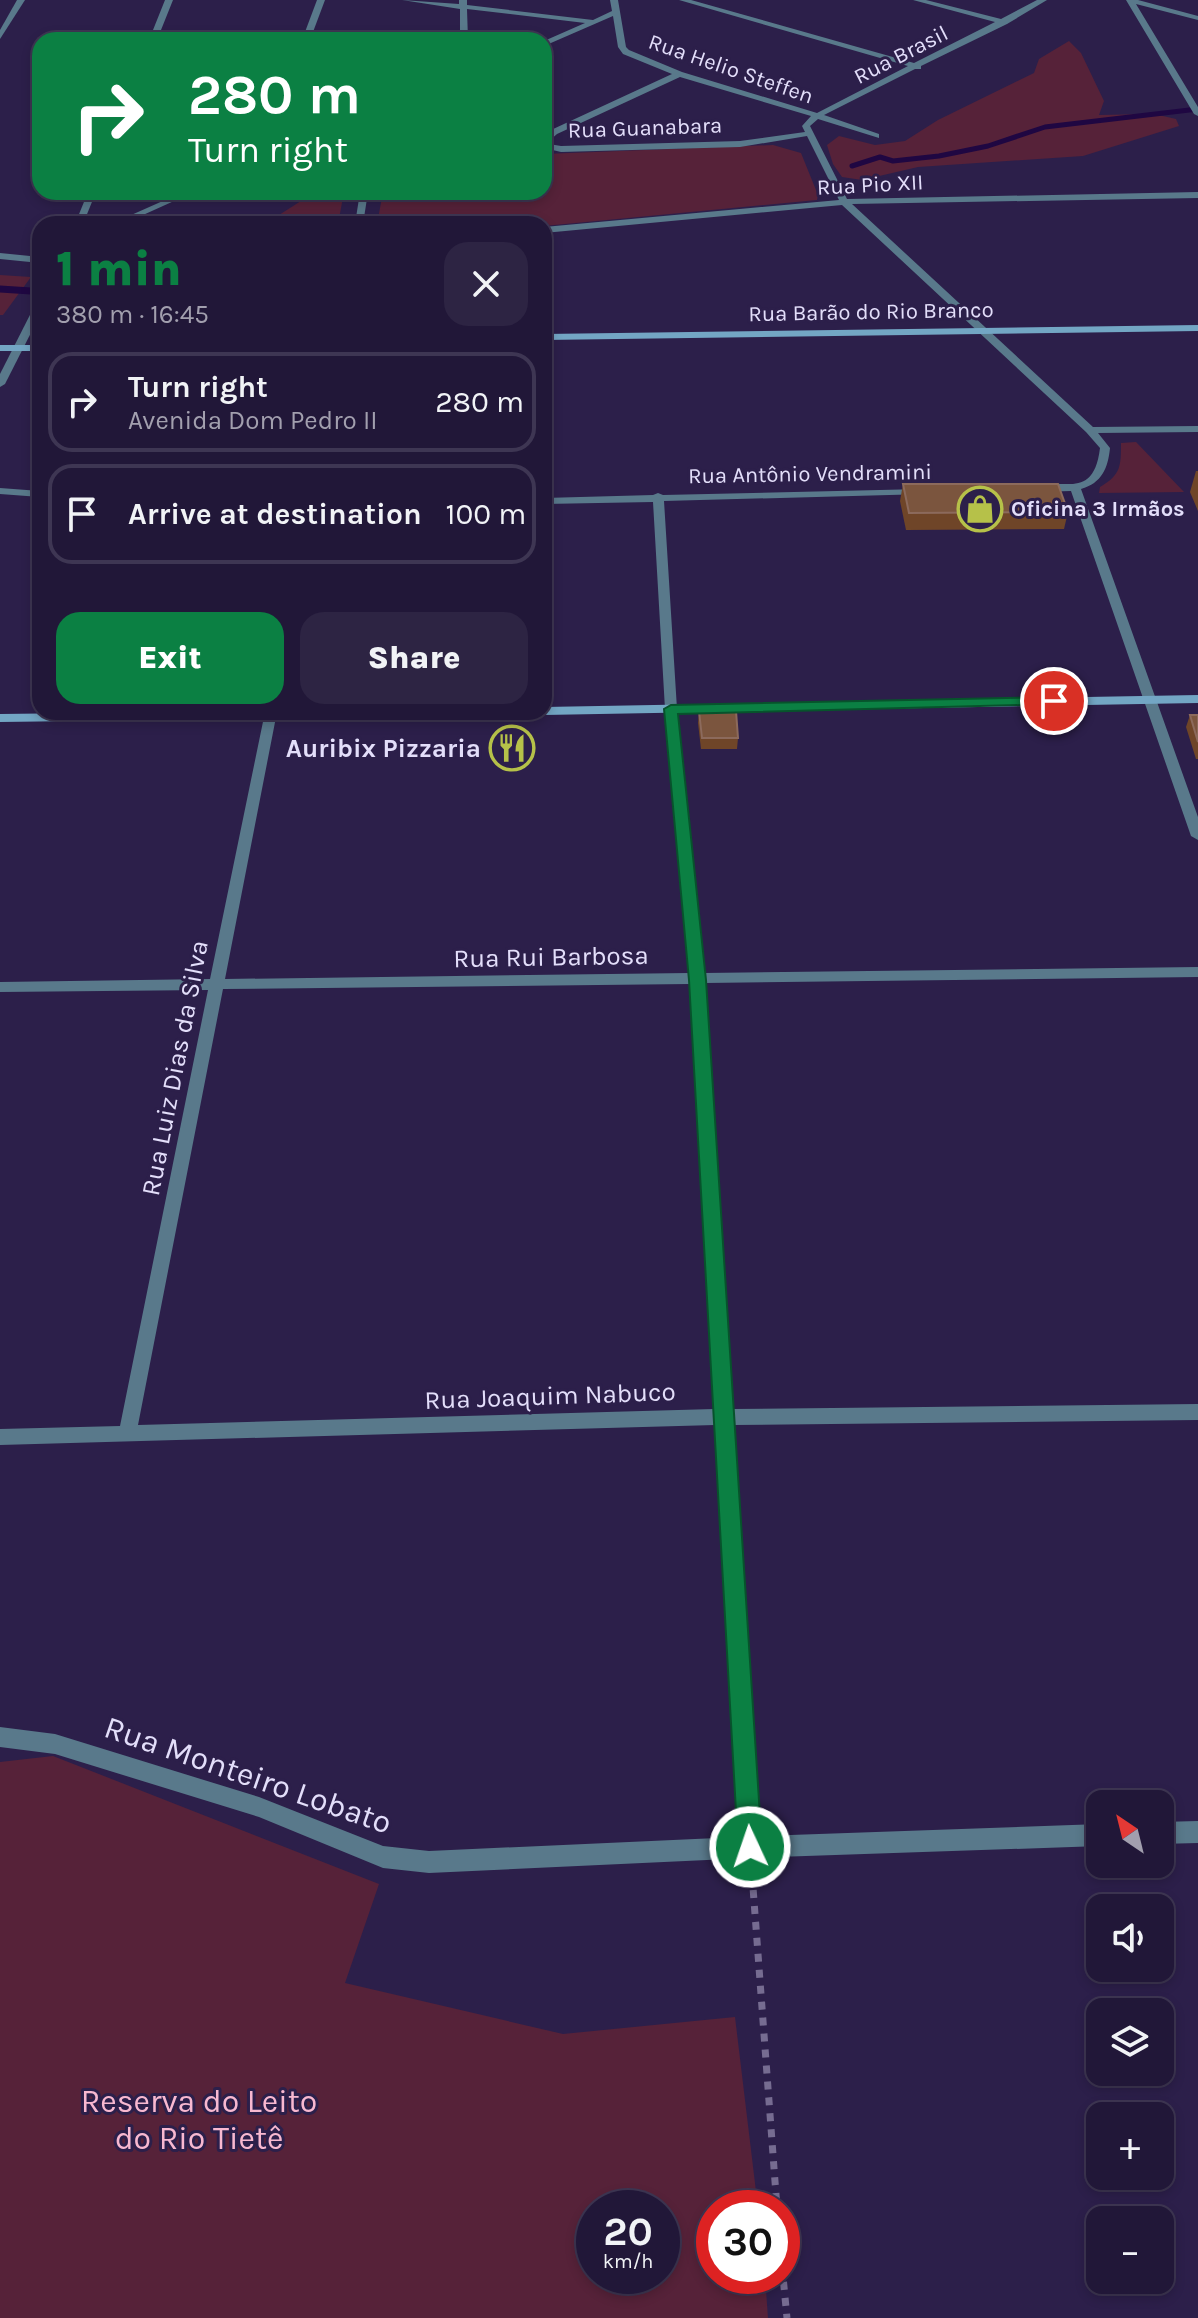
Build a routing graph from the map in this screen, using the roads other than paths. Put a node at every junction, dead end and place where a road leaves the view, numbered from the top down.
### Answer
1 (21, 0) edge
2 (169, 0) edge
3 (321, 0) edge
4 (406, 0) edge
5 (614, 0) edge
6 (683, 0) edge
7 (917, 0) edge
8 (1043, 0) edge
9 (1130, 0) edge
10 (462, 3) edge
11 (617, 12) junction
12 (1198, 18) edge
13 (592, 22) junction
14 (1004, 22) junction
15 (156, 32) edge
16 (309, 32) edge
17 (464, 32) edge
18 (0, 37) edge
19 (552, 40) edge
20 (918, 67) junction
21 (679, 74) junction
22 (1195, 109) edge
23 (815, 117) junction
24 (552, 134) edge
25 (807, 134) junction
26 (876, 136) dead end
27 (552, 147) edge
28 (1198, 195) edge
29 (171, 200) edge
30 (844, 202) junction
31 (134, 216) edge
32 (552, 229) edge
33 (0, 256) edge
34 (32, 259) edge
35 (32, 321) edge
36 (1198, 328) edge
37 (981, 331) junction
38 (552, 337) edge
39 (0, 348) edge
40 (18, 348) junction
41 (32, 348) edge
42 (0, 384) edge
43 (1198, 429) edge
44 (1090, 430) junction
45 (1076, 489) junction
46 (1030, 490) edge
47 (0, 491) edge
48 (939, 491) edge
49 (32, 493) edge
50 (658, 496) junction
51 (552, 501) edge
52 (1150, 699) junction
53 (1198, 699) edge
54 (671, 709) junction
55 (552, 711) edge
56 (32, 717) edge
57 (0, 718) edge
58 (270, 720) edge
59 (1198, 836) edge
60 (1198, 972) edge
61 (697, 980) junction
62 (217, 984) junction
63 (0, 987) edge
64 (1198, 1412) edge
65 (724, 1417) junction
66 (127, 1434) junction
67 (0, 1437) edge
68 (0, 1737) edge
69 (1198, 1832) edge
70 (1174, 1833) edge
71 (1086, 1835) edge
72 (750, 1847) junction

1 - 18 street
2 - 15 street
3 - 16 street
4 - 10 street
5 - 11 street, Rua Helio Steffen
6 - 20 street
7 - 14 street
8 - 14 street, Rua Brasil
9 - 12 street
9 - 22 street
10 - 13 street
10 - 17 street
11 - 13 street
11 - 21 street, Rua Helio Steffen
13 - 19 street
14 - 20 street, Rua Brasil
20 - 23 street, Rua Brasil
21 - 23 street, Rua Helio Steffen
21 - 24 street, Rua Guanabara
23 - 25 street
23 - 26 street, Rua Helio Steffen
25 - 27 street, Rua Guanabara
25 - 30 street
28 - 30 street, Rua Pio XII
29 - 31 street
30 - 32 street, Rua Pio XII
30 - 37 street
33 - 34 street
35 - 40 street
36 - 37 main road, Rua Barão do Rio Branco
37 - 38 main road, Rua Barão do Rio Branco
37 - 44 street
39 - 40 main road
40 - 41 main road
40 - 42 street
43 - 44 street
44 - 45 street
45 - 46 street
45 - 52 street
47 - 49 street
48 - 50 street, Rua Antônio Vendramini
50 - 51 street, Rua Antônio Vendramini
50 - 54 street
52 - 53 main road
52 - 54 main road
52 - 59 street
54 - 55 main road
54 - 61 street
56 - 57 main road
58 - 62 street, Rua Luiz Dias da Silva
60 - 61 street, Rua Rui Barbosa
61 - 62 street, Rua Rui Barbosa
61 - 65 street
62 - 63 street, Rua Rui Barbosa
62 - 66 street, Rua Luiz Dias da Silva
64 - 65 street, Rua Joaquim Nabuco
65 - 66 street, Rua Joaquim Nabuco
65 - 72 street
66 - 67 street, Rua Joaquim Nabuco
68 - 72 street, Rua Monteiro Lobato
69 - 70 street
71 - 72 street, Rua Monteiro Lobato

